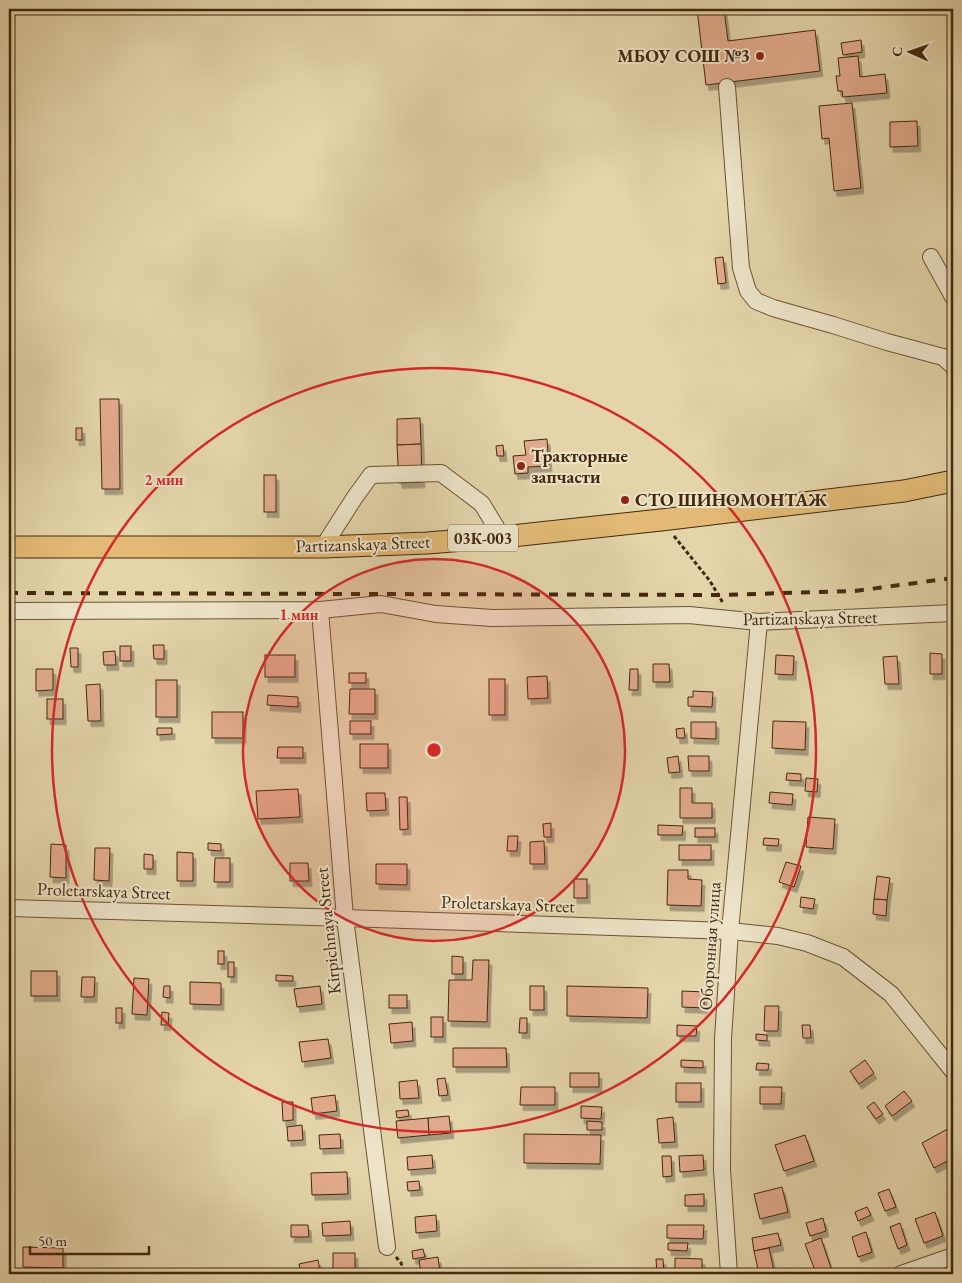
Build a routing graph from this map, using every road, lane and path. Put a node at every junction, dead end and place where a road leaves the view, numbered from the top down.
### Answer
1 (727, 87) dead end
2 (931, 257) dead end
3 (953, 296) edge
4 (953, 366) edge
5 (953, 481) edge
6 (660, 520) junction
7 (502, 537) junction
8 (9, 547) edge
9 (323, 547) junction
10 (320, 610) junction
11 (9, 611) edge
12 (953, 614) edge
13 (734, 619) junction
14 (759, 622) junction
15 (9, 908) edge
16 (345, 918) junction
17 (730, 932) junction
18 (953, 1072) edge
19 (387, 1247) dead end
20 (953, 1256) edge
21 (729, 1274) edge
22 (901, 1274) edge

1 - 4 street
2 - 3 street
5 - 6 main road, Partizanskaya Street / 03К-003
6 - 7 main road, Partizanskaya Street / 03К-003
6 - 13 path
7 - 9 main road, Partizanskaya Street / 03К-003
7 - 9 street
8 - 9 main road, Partizanskaya Street / 03К-003
10 - 11 street, Partizanskaya Street
10 - 13 street, Partizanskaya Street
10 - 16 street, Kirpichnaya Street
12 - 14 street, Partizanskaya Street
13 - 14 street, Partizanskaya Street
14 - 17 street, Оборонная улица
15 - 16 street, Proletarskaya Street
16 - 17 street, Proletarskaya Street
16 - 19 street, Kirpichnaya Street
17 - 18 street, Proletarskaya Street
17 - 21 street, Оборонная улица
20 - 22 street

